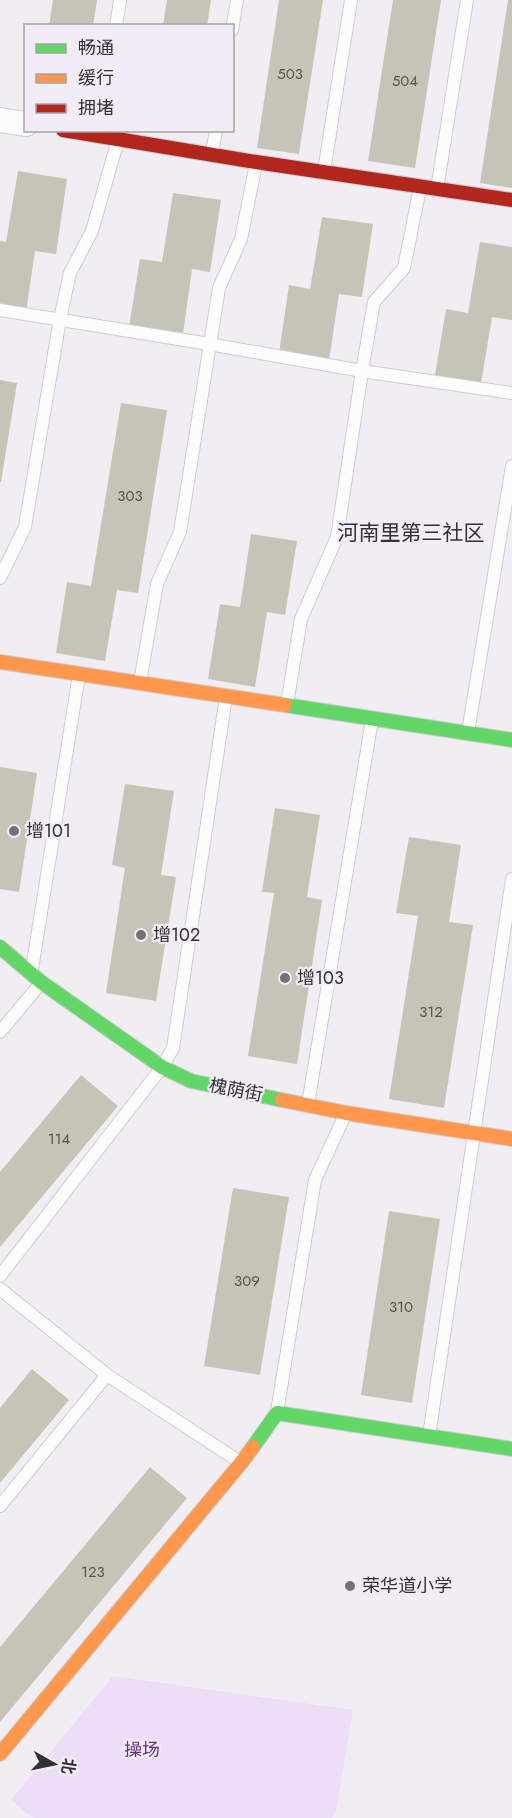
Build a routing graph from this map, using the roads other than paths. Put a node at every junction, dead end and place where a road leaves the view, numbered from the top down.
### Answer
1 (120, 0) edge
2 (237, 0) edge
3 (351, 0) edge
4 (467, 0) edge
5 (116, 24) edge
6 (233, 24) edge
7 (0, 120) edge
8 (24, 124) edge
9 (216, 132) edge
10 (99, 133) edge
11 (118, 139) junction
12 (212, 154) junction
13 (256, 162) junction
14 (324, 172) junction
15 (420, 186) junction
16 (437, 190) junction
17 (512, 200) edge
18 (0, 310) edge
19 (60, 319) junction
20 (209, 344) junction
21 (362, 371) junction
22 (512, 393) edge
23 (512, 466) edge
24 (0, 578) edge
25 (0, 662) edge
26 (80, 674) junction
27 (139, 684) junction
28 (226, 696) junction
29 (287, 706) junction
30 (373, 719) junction
31 (468, 733) junction
32 (512, 740) edge
33 (512, 879) edge
34 (0, 947) edge
35 (36, 978) junction
36 (0, 1032) edge
37 (162, 1067) junction
38 (308, 1104) junction
39 (346, 1113) junction
40 (473, 1133) junction
41 (512, 1139) edge
42 (0, 1276) edge
43 (0, 1289) edge
44 (107, 1375) junction
45 (277, 1413) junction
46 (429, 1437) junction
47 (512, 1449) edge
48 (241, 1463) junction
49 (0, 1506) edge
50 (0, 1754) edge

1 - 5 lane
2 - 6 lane
3 - 14 lane
4 - 16 lane
7 - 8 street
9 - 12 lane
10 - 11 street
11 - 12 street
11 - 19 lane
12 - 13 street
13 - 14 street
13 - 20 lane
14 - 15 street
15 - 16 street
15 - 21 lane
16 - 17 street
18 - 19 lane
19 - 20 lane
19 - 24 lane
20 - 21 lane
20 - 27 lane
21 - 22 lane
21 - 29 lane
23 - 31 lane
25 - 26 street
26 - 27 street
26 - 35 lane
27 - 28 street
28 - 29 street
28 - 37 lane
29 - 30 street
30 - 31 street
30 - 38 lane
31 - 32 street
33 - 40 lane
34 - 35 street, 槐荫街
35 - 36 lane
35 - 37 street, 槐荫街
37 - 38 street, 槐荫街
37 - 42 lane
38 - 39 street, 槐荫街
39 - 40 street, 槐荫街
39 - 45 lane
40 - 41 street, 槐荫街
40 - 46 lane
43 - 44 lane
44 - 48 lane
44 - 49 lane
45 - 46 street
45 - 48 street
46 - 47 street
48 - 50 street

